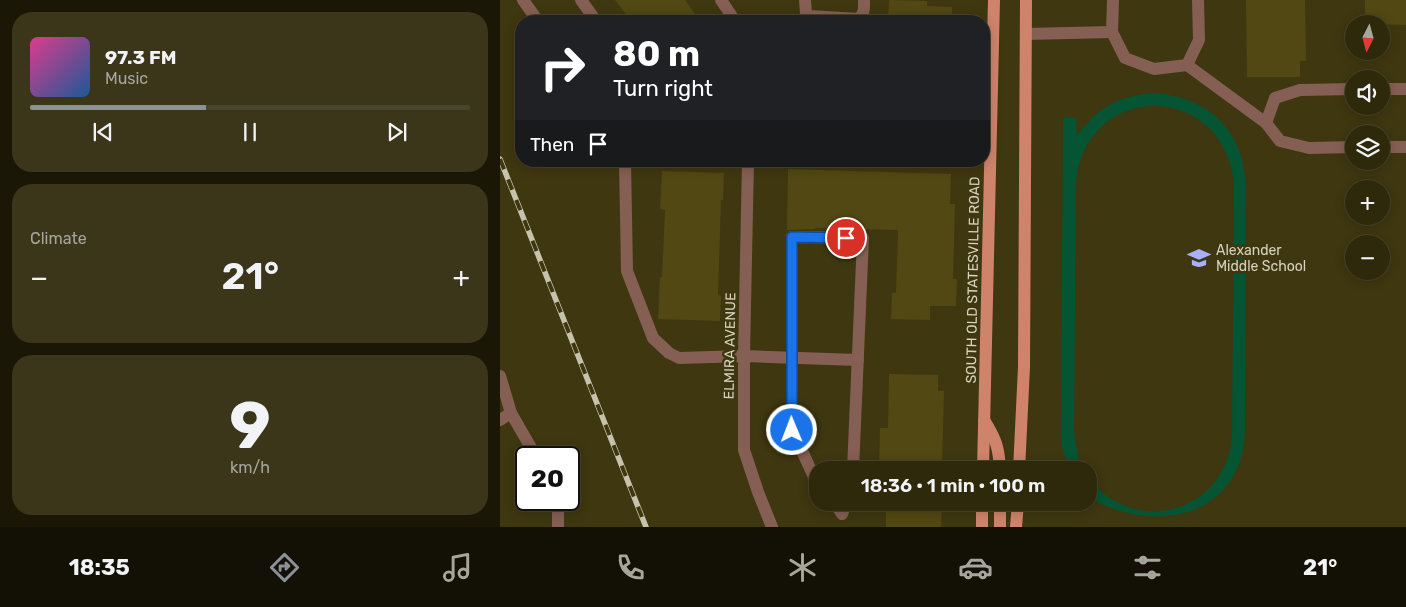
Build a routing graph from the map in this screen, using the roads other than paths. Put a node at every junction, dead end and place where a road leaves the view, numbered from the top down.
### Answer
1 (523, 0) edge
2 (581, 0) edge
3 (721, 0) edge
4 (805, 0) edge
5 (864, 0) edge
6 (994, 0) edge
7 (1026, 0) edge
8 (1113, 0) edge
9 (1198, 0) edge
10 (534, 15) edge
11 (592, 15) edge
12 (731, 15) edge
13 (808, 15) edge
14 (862, 15) edge
15 (1112, 32) junction
16 (1026, 34) junction
17 (1187, 65) junction
18 (990, 83) edge
19 (1390, 89) edge
20 (1406, 89) edge
21 (1345, 90) edge
22 (1266, 123) junction
23 (1345, 147) edge
24 (1390, 147) edge
25 (1406, 147) edge
26 (626, 167) edge
27 (748, 167) edge
28 (987, 167) edge
29 (744, 356) junction
30 (791, 358) junction
31 (858, 360) junction
32 (500, 376) edge
33 (505, 416) edge
34 (984, 420) junction
35 (528, 446) edge
36 (853, 461) edge
37 (983, 461) edge
38 (1000, 461) edge
39 (1019, 461) edge
40 (809, 466) edge
41 (558, 511) edge
42 (982, 511) edge
43 (1000, 511) edge
44 (1017, 511) edge
45 (558, 527) edge
46 (772, 527) edge
47 (982, 527) edge
48 (1000, 527) edge
49 (1016, 527) edge

1 - 10 street
2 - 11 street
3 - 12 street
4 - 13 street
5 - 14 street
6 - 18 main road, SOUTH OLD STATESVILLE ROAD
7 - 16 main road
8 - 15 street
9 - 17 street
15 - 16 street
15 - 17 street
16 - 39 main road
17 - 22 street
19 - 20 street
21 - 22 street
22 - 23 street
24 - 25 street
26 - 29 street
27 - 29 street, ELMIRA AVENUE
28 - 34 main road, SOUTH OLD STATESVILLE ROAD
29 - 30 street
29 - 46 street, ELMIRA AVENUE
30 - 31 street
30 - 31 street
30 - 40 street
31 - 36 street
32 - 33 street
33 - 35 street
34 - 37 main road, SOUTH OLD STATESVILLE ROAD
34 - 38 main road
41 - 45 street
42 - 47 main road
43 - 48 main road
44 - 49 main road

